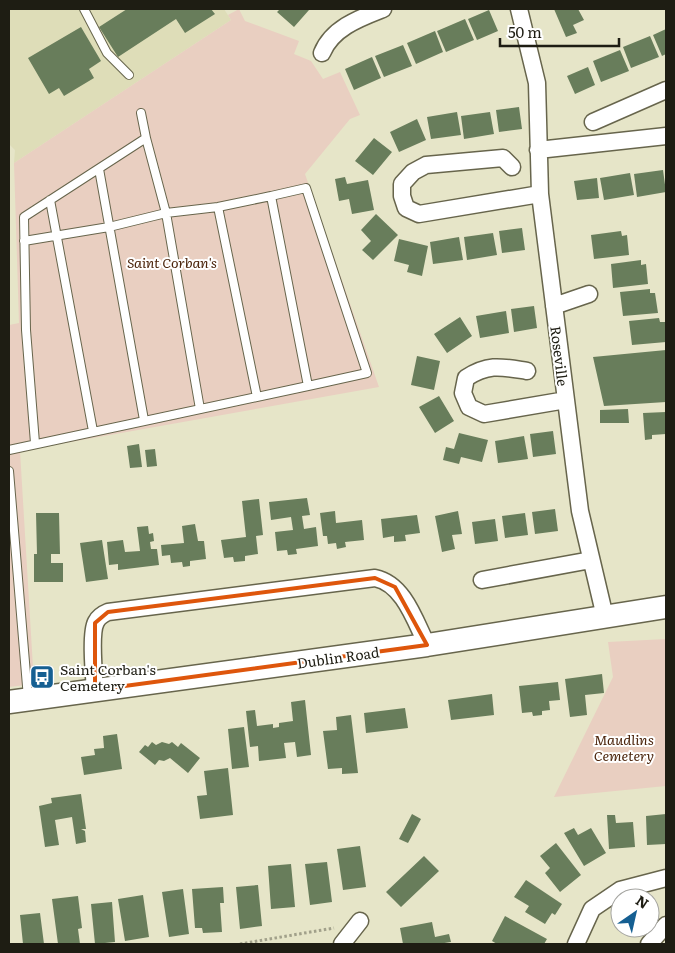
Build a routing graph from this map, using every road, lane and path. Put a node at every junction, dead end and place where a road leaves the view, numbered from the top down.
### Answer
1 (84, 9) edge
2 (383, 9) edge
3 (519, 9) edge
4 (322, 53) dead end
5 (129, 74) dead end
6 (666, 90) edge
7 (141, 113) dead end
8 (593, 122) dead end
9 (666, 136) edge
10 (146, 138) junction
11 (538, 150) junction
12 (512, 166) dead end
13 (99, 168) junction
14 (540, 194) junction
15 (271, 196) junction
16 (50, 200) junction
17 (218, 207) junction
18 (166, 213) junction
19 (109, 227) junction
20 (57, 236) junction
21 (24, 241) junction
22 (589, 294) dead end
23 (554, 306) junction
24 (527, 371) dead end
25 (308, 386) junction
26 (257, 397) junction
27 (566, 400) junction
28 (200, 409) junction
29 (144, 420) junction
30 (93, 431) junction
31 (35, 443) junction
32 (9, 450) edge
33 (9, 472) edge
34 (10, 511) edge
35 (591, 560) junction
36 (482, 580) dead end
37 (666, 607) edge
38 (605, 617) junction
39 (427, 645) junction
40 (95, 690) junction
41 (18, 701) edge
42 (666, 878) edge
43 (360, 921) dead end
44 (666, 925) edge
45 (337, 928) dead end
46 (240, 944) edge
47 (342, 944) edge
48 (576, 944) edge
49 (649, 944) edge

1 - 5 lane
2 - 4 street
3 - 11 street, Roseville
6 - 8 street
7 - 10 lane
9 - 11 street
10 - 13 lane
10 - 18 lane
11 - 14 street, Roseville
12 - 14 street
13 - 16 lane
13 - 19 lane
14 - 23 street, Roseville
15 - 17 lane
15 - 25 lane
15 - 25 lane
16 - 20 lane
16 - 21 lane
17 - 18 lane
17 - 26 lane
18 - 19 lane
18 - 28 lane
19 - 20 lane
19 - 29 lane
20 - 21 lane
20 - 30 lane
21 - 31 lane
22 - 23 street
23 - 27 street, Roseville
24 - 27 street
25 - 26 lane
26 - 28 lane
27 - 35 street, Roseville
28 - 29 lane
29 - 30 lane
30 - 31 lane
31 - 32 lane
33 - 34 lane
34 - 41 lane
35 - 36 street
35 - 38 street, Roseville
37 - 38 main road, Dublin Road
38 - 39 main road, Dublin Road
39 - 40 main road, Dublin Road
39 - 40 street
40 - 41 main road, Dublin Road
42 - 48 street
43 - 47 street
44 - 49 street
45 - 46 path

